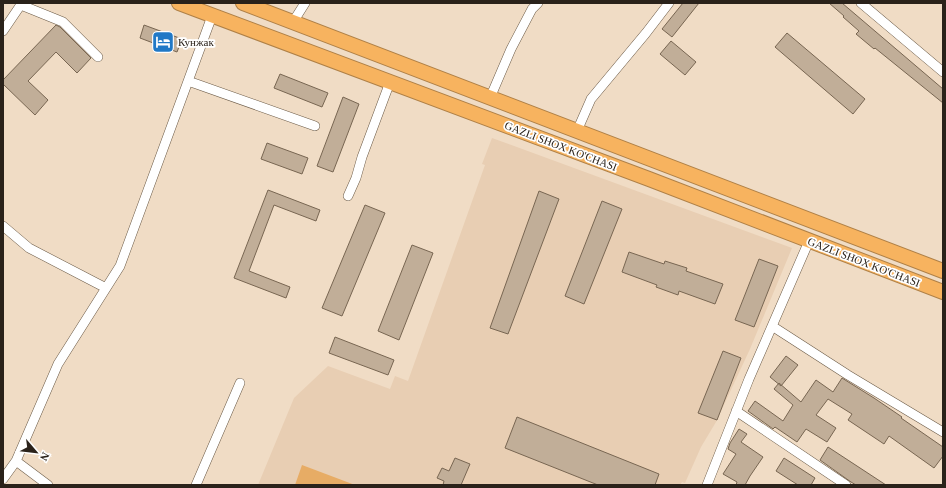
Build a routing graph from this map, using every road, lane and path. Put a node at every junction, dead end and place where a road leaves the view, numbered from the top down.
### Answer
1 (179, 3) edge
2 (243, 3) edge
3 (305, 3) edge
4 (538, 3) edge
5 (669, 3) edge
6 (861, 3) edge
7 (21, 4) edge
8 (212, 16) junction
9 (294, 22) junction
10 (3, 31) edge
11 (98, 57) dead end
12 (943, 72) edge
13 (188, 80) junction
14 (390, 82) junction
15 (490, 98) junction
16 (315, 126) dead end
17 (577, 131) junction
18 (348, 196) dead end
19 (3, 226) edge
20 (809, 241) junction
21 (942, 267) edge
22 (106, 288) junction
23 (943, 292) edge
24 (772, 326) junction
25 (240, 383) dead end
26 (736, 411) junction
27 (943, 432) edge
28 (16, 461) junction
29 (3, 478) edge
30 (48, 485) edge
31 (196, 485) edge
32 (707, 485) edge
33 (846, 485) edge

1 - 8 highway, GAZLI SHOX KO'CHASI
2 - 9 highway, GAZLI SHOX KO'CHASI
3 - 9 street
4 - 15 street
5 - 17 street
6 - 12 street
7 - 10 street
7 - 11 street
8 - 13 street
8 - 14 highway, GAZLI SHOX KO'CHASI
9 - 15 highway, GAZLI SHOX KO'CHASI
13 - 16 street
13 - 22 street
14 - 18 street
14 - 20 highway, GAZLI SHOX KO'CHASI
15 - 17 highway, GAZLI SHOX KO'CHASI
17 - 21 highway, GAZLI SHOX KO'CHASI
19 - 22 street
20 - 23 highway, GAZLI SHOX KO'CHASI
20 - 24 street
22 - 28 street
24 - 26 street
24 - 27 street
25 - 31 street
26 - 32 street
26 - 33 street
28 - 29 street
28 - 30 street

